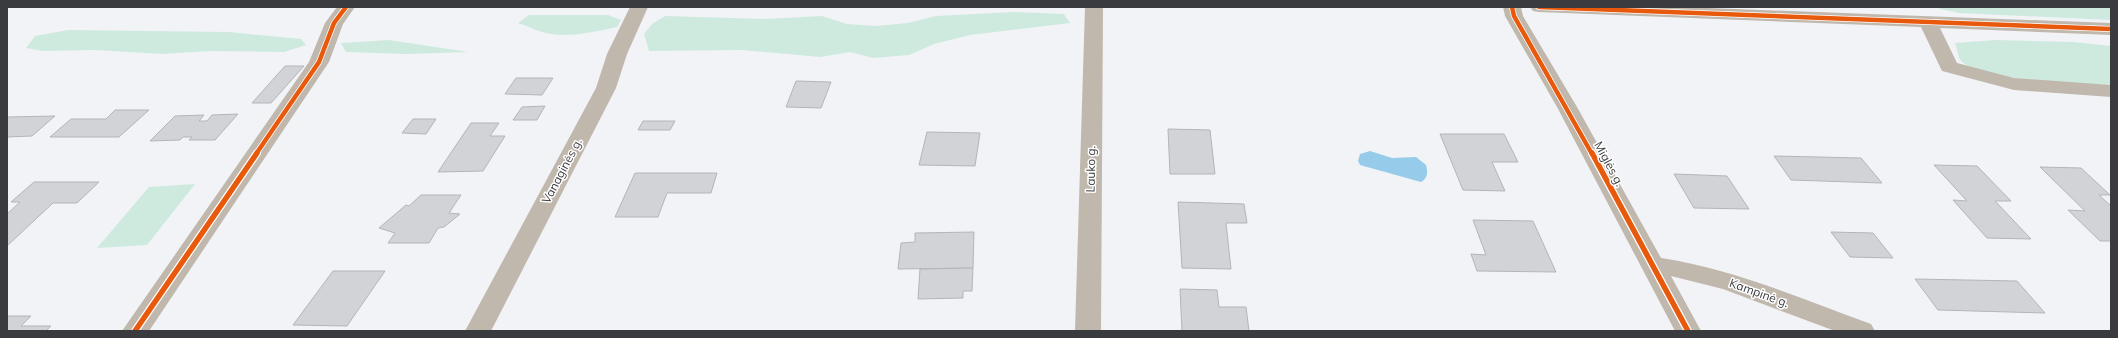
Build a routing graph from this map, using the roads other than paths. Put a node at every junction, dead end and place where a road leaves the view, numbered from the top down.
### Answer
1 (346, 7) edge
2 (639, 7) edge
3 (1094, 7) edge
4 (1512, 7) edge
5 (1539, 7) edge
6 (1927, 21) junction
7 (2111, 29) edge
8 (2111, 91) edge
9 (1652, 265) junction
10 (135, 331) edge
11 (478, 331) edge
12 (1088, 331) edge
13 (1688, 331) edge
14 (1862, 331) edge

1 - 10 street
2 - 11 street, Vanaginės g.
3 - 12 street, Lauko g.
4 - 9 street, Miglės g.
5 - 6 street
6 - 7 street
6 - 8 street
9 - 13 street, Miglės g.
9 - 14 street, Kampinė g.

